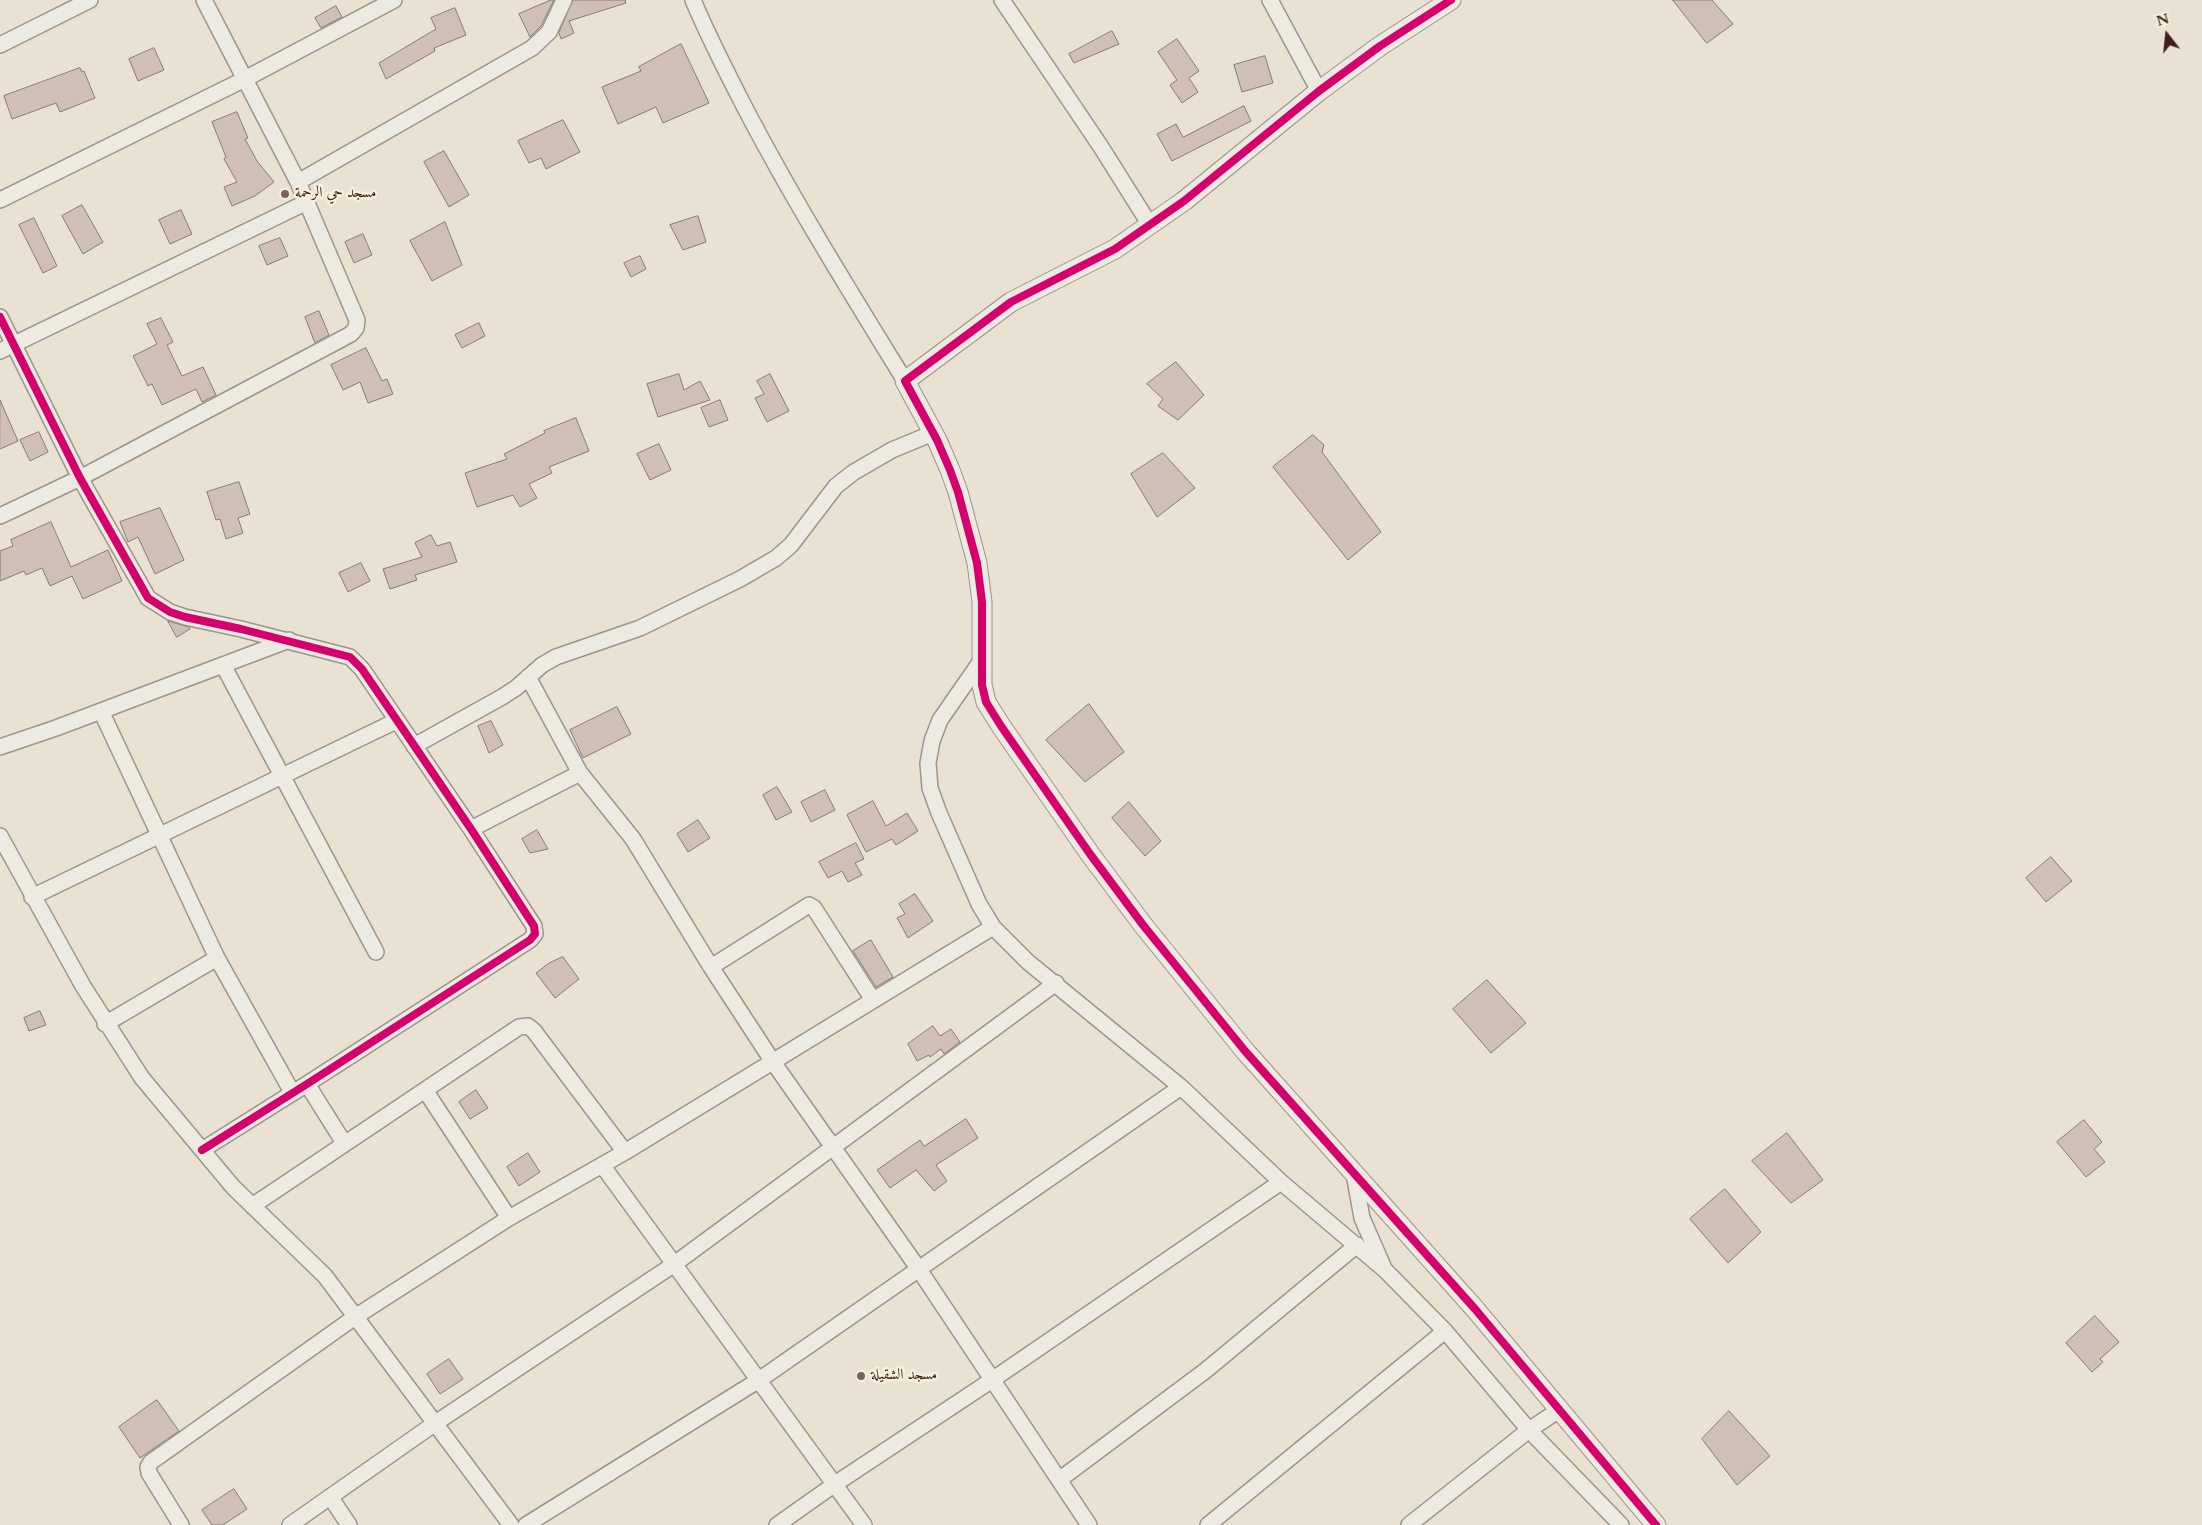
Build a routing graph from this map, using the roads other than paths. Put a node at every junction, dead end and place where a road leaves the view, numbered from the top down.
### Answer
1 (90, 0) edge
2 (204, 0) edge
3 (394, 0) edge
4 (564, 0) edge
5 (693, 0) edge
6 (1002, 0) edge
7 (1270, 0) edge
8 (1451, 0) edge
9 (0, 45) edge
10 (243, 80) junction
11 (1319, 91) junction
12 (298, 182) junction
13 (0, 200) edge
14 (307, 202) junction
15 (1150, 225) junction
16 (0, 317) edge
17 (7, 347) edge
18 (904, 381) junction
19 (933, 433) junction
20 (80, 478) junction
21 (0, 516) edge
22 (289, 640) junction
23 (981, 660) junction
24 (223, 665) junction
25 (528, 677) junction
26 (101, 711) junction
27 (396, 721) junction
28 (414, 746) junction
29 (0, 747) edge
30 (580, 772) junction
31 (281, 776) junction
32 (471, 829) junction
33 (159, 835) junction
34 (0, 836) edge
35 (32, 897) junction
36 (993, 927) junction
37 (376, 952) dead end
38 (217, 958) junction
39 (711, 967) junction
40 (1056, 983) junction
41 (873, 1000) junction
42 (105, 1024) junction
43 (773, 1062) junction
44 (307, 1084) junction
45 (1181, 1086) junction
46 (425, 1090) junction
47 (292, 1092) junction
48 (344, 1143) junction
49 (833, 1148) junction
50 (202, 1150) junction
51 (624, 1152) junction
52 (602, 1165) junction
53 (1354, 1174) junction
54 (1281, 1182) junction
55 (252, 1206) junction
56 (508, 1218) junction
57 (1357, 1245) junction
58 (673, 1265) junction
59 (918, 1268) junction
60 (1384, 1270) junction
61 (354, 1317) junction
62 (1445, 1331) junction
63 (759, 1380) junction
64 (992, 1380) junction
65 (1559, 1410) junction
66 (434, 1424) junction
67 (1529, 1430) junction
68 (1059, 1480) junction
69 (835, 1484) junction
70 (331, 1498) junction
71 (1615, 1523) edge
72 (181, 1525) edge
73 (290, 1525) edge
74 (350, 1525) edge
75 (510, 1525) edge
76 (526, 1525) edge
77 (777, 1525) edge
78 (864, 1525) edge
79 (1089, 1525) edge
80 (1208, 1525) edge
81 (1409, 1525) edge
82 (1656, 1525) edge

1 - 9 street
2 - 10 street
3 - 10 street
4 - 12 street
5 - 18 street
6 - 15 street
7 - 11 street
8 - 11 street
10 - 12 street
10 - 13 street
11 - 15 street
12 - 14 street
14 - 17 street
14 - 20 street
15 - 18 street
16 - 17 street
17 - 20 street
18 - 19 street
19 - 23 street
19 - 25 street
20 - 21 street
20 - 22 street
22 - 24 street
22 - 27 street
23 - 36 street
23 - 53 street
24 - 26 street
24 - 31 street
25 - 28 street
25 - 30 street
26 - 29 street
26 - 33 street
27 - 28 street
27 - 31 street
28 - 32 street
30 - 32 street
30 - 39 street
31 - 33 street
31 - 37 street
32 - 44 street
33 - 35 street
33 - 38 street
34 - 35 street
35 - 42 street
36 - 40 street
36 - 41 street
38 - 42 street
38 - 47 street
39 - 41 street
39 - 43 street
40 - 45 street
40 - 49 street
41 - 43 street
42 - 50 street
43 - 49 street
43 - 51 street
44 - 47 street
44 - 48 street
45 - 54 street
45 - 59 street
46 - 48 street
46 - 51 street
46 - 56 street
47 - 50 street
48 - 55 street
49 - 58 street
49 - 59 street
50 - 55 street
51 - 52 street
52 - 56 street
52 - 58 street
53 - 60 street
53 - 65 street
54 - 57 street
54 - 64 street
55 - 61 street
56 - 61 street
57 - 60 street
57 - 68 street
58 - 63 street
58 - 66 street
59 - 63 street
59 - 64 street
60 - 62 street
61 - 66 street
61 - 72 street
62 - 67 street
62 - 80 street
63 - 69 street
63 - 76 street
64 - 68 street
64 - 69 street
65 - 67 street
65 - 82 street
66 - 70 street
66 - 75 street
67 - 71 street
67 - 81 street
68 - 79 street
69 - 77 street
69 - 78 street
70 - 73 street
70 - 74 street

